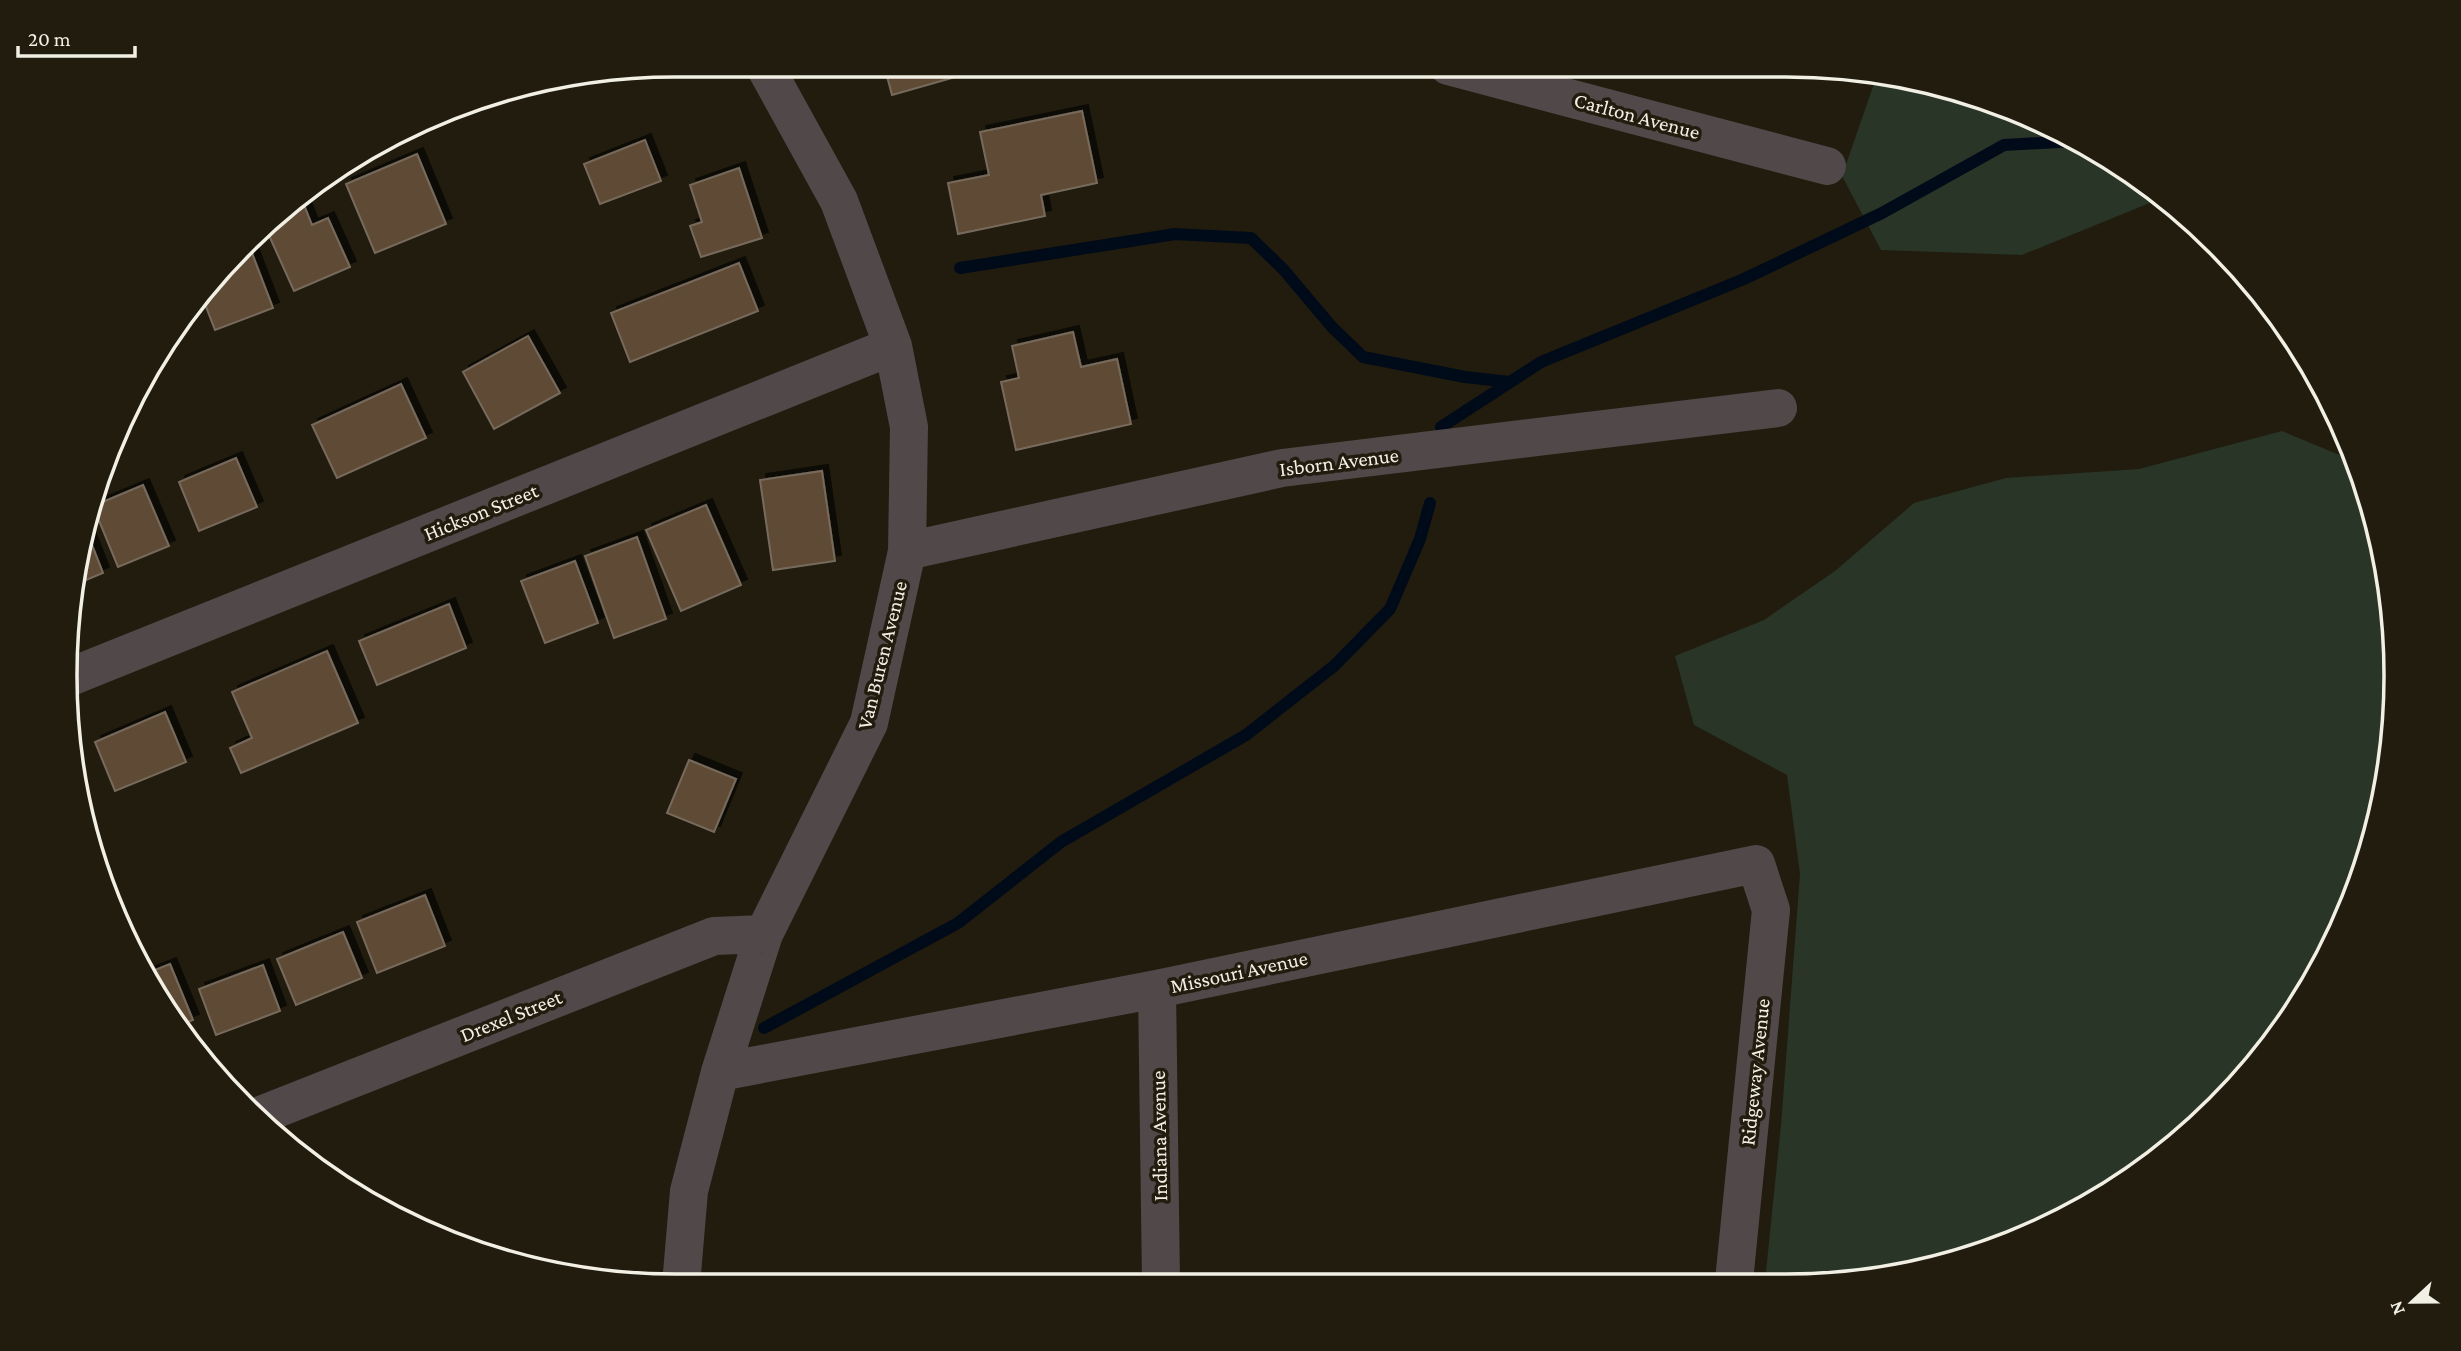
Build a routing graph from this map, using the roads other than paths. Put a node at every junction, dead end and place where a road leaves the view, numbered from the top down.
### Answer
1 (771, 77) edge
2 (1490, 77) edge
3 (1827, 166) dead end
4 (892, 346) junction
5 (1778, 408) dead end
6 (907, 551) junction
7 (77, 674) edge
8 (1756, 864) joint
9 (764, 934) junction
10 (1157, 989) junction
11 (720, 1072) junction
12 (267, 1113) edge
13 (682, 1274) edge
14 (1161, 1274) edge
15 (1735, 1274) edge

1 - 4 street, Van Buren Avenue
2 - 3 street, Carlton Avenue
4 - 6 street, Van Buren Avenue
4 - 7 street, Hickson Street
5 - 6 street, Isborn Avenue
6 - 9 street, Van Buren Avenue
8 - 10 street, Missouri Avenue
8 - 15 street, Ridgeway Avenue
9 - 11 street, Van Buren Avenue
9 - 12 street, Drexel Street
10 - 11 street, Missouri Avenue
10 - 14 street, Indiana Avenue
11 - 13 street, Van Buren Avenue

